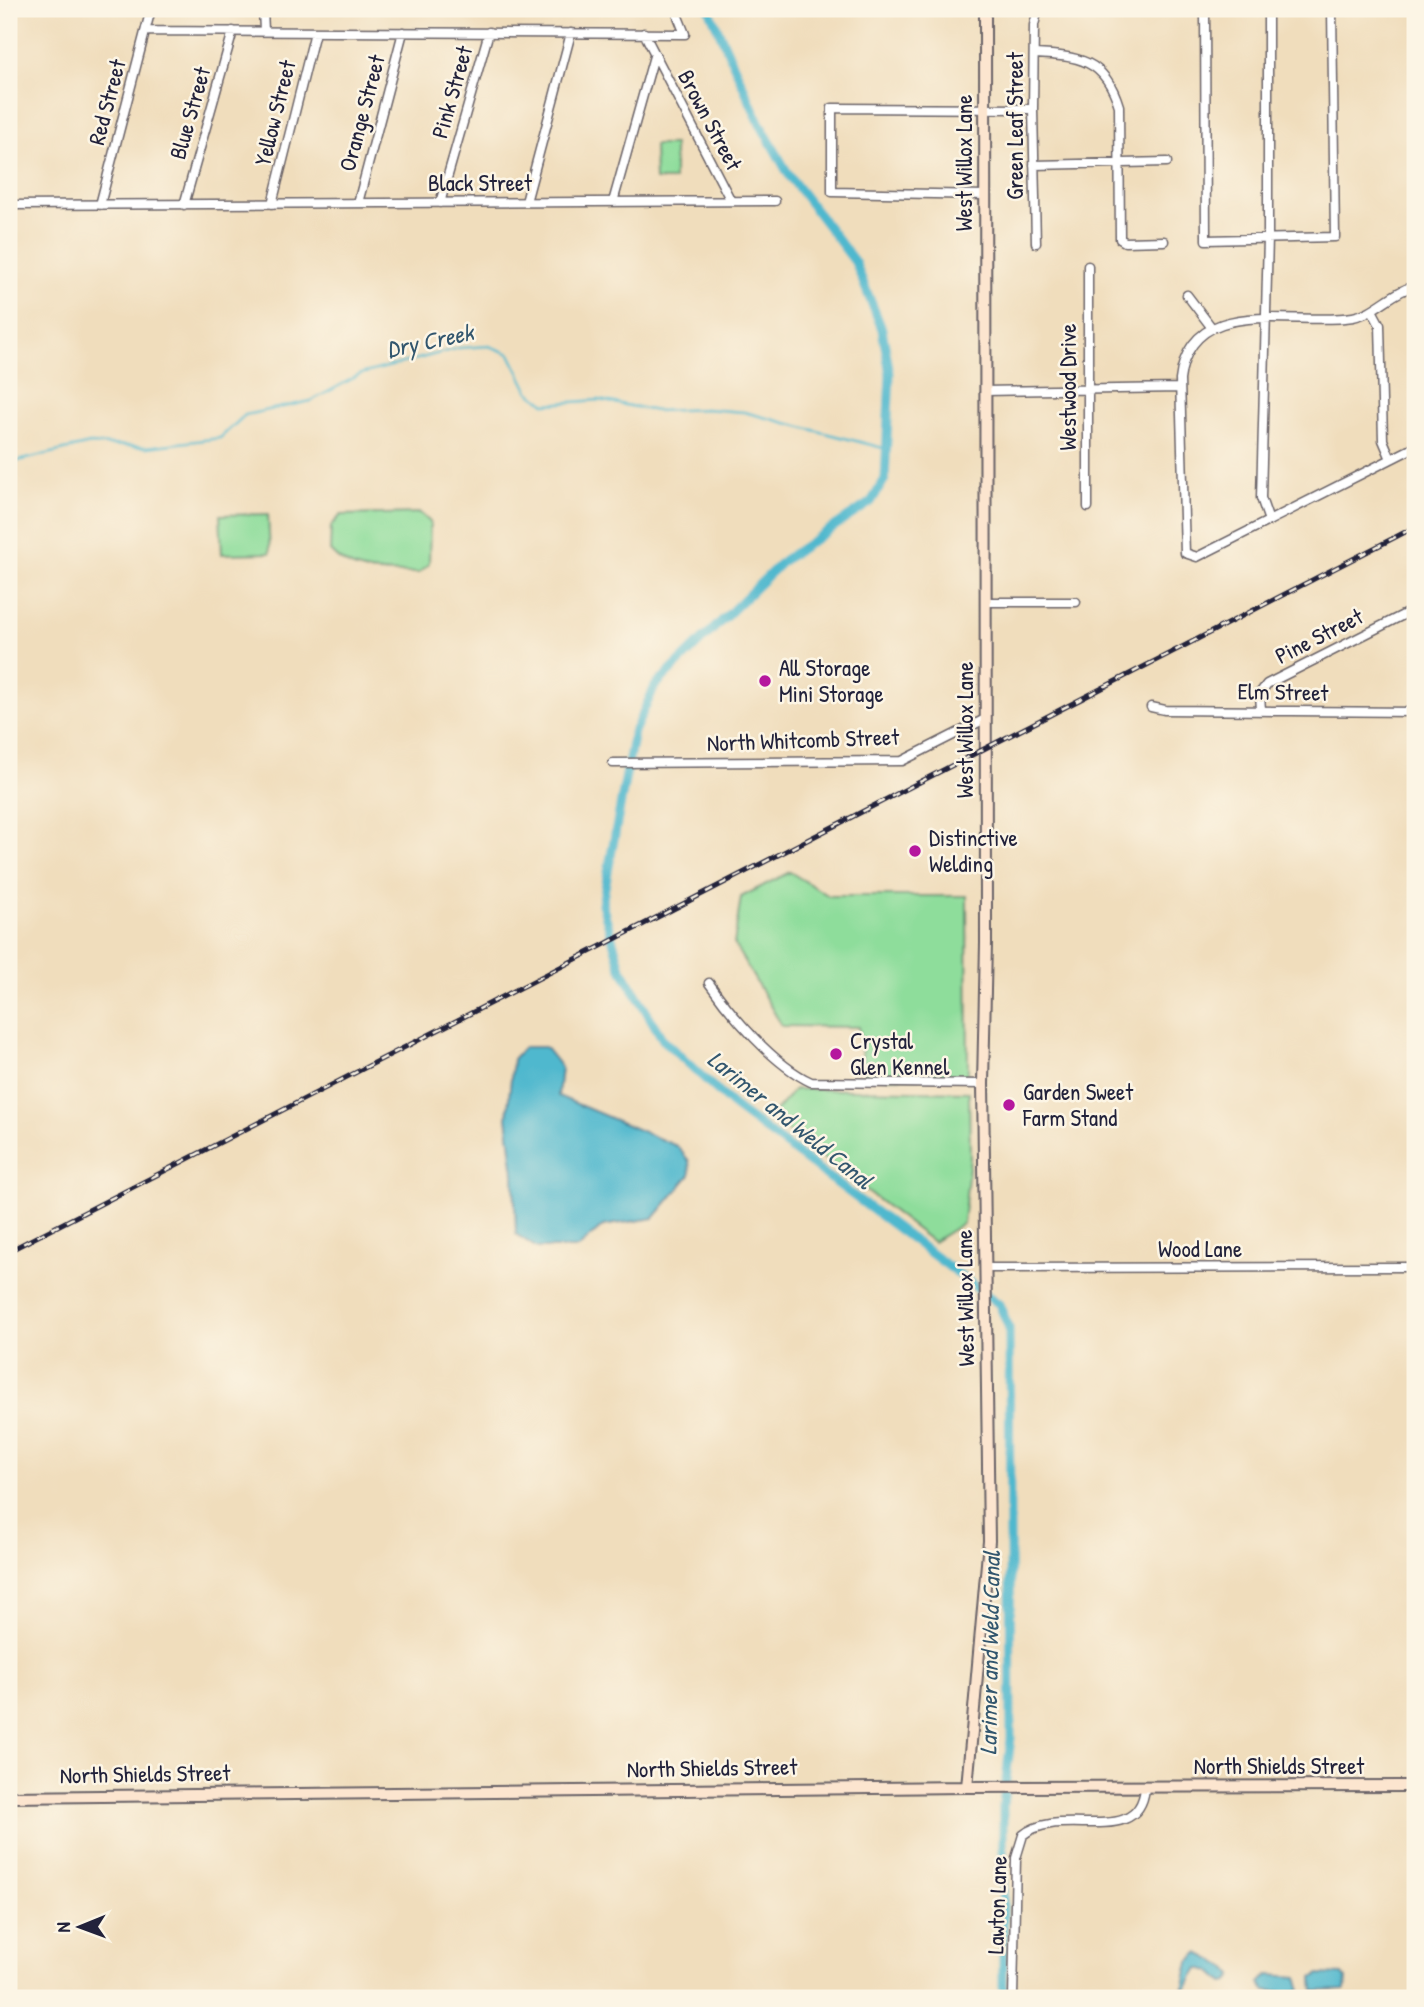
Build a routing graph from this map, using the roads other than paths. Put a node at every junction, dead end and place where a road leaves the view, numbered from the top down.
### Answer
1 (151, 9) edge
2 (263, 9) edge
3 (675, 9) edge
4 (985, 9) edge
5 (1038, 9) edge
6 (1205, 9) edge
7 (1268, 9) edge
8 (1332, 9) edge
9 (146, 31) junction
10 (233, 31) junction
11 (264, 31) junction
12 (315, 32) junction
13 (403, 32) junction
14 (489, 32) junction
15 (571, 33) junction
16 (644, 33) junction
17 (1034, 54) junction
18 (654, 56) junction
19 (985, 108) junction
20 (1033, 109) junction
21 (1167, 162) dead end
22 (1119, 163) junction
23 (1034, 165) junction
24 (985, 195) junction
25 (732, 201) junction
26 (775, 201) dead end
27 (526, 202) junction
28 (613, 202) junction
29 (440, 203) junction
30 (272, 204) junction
31 (358, 204) junction
32 (9, 205) edge
33 (100, 205) junction
34 (184, 205) junction
35 (1268, 238) junction
36 (1164, 242) dead end
37 (1036, 243) dead end
38 (1088, 266) dead end
39 (1415, 286) edge
40 (1187, 295) dead end
41 (1372, 310) junction
42 (1265, 319) junction
43 (1212, 328) junction
44 (1180, 388) junction
45 (1088, 389) junction
46 (985, 391) junction
47 (1415, 447) edge
48 (1391, 459) junction
49 (1088, 507) dead end
50 (1269, 521) junction
51 (985, 602) junction
52 (1076, 602) dead end
53 (1415, 609) edge
54 (1151, 707) dead end
55 (1261, 711) junction
56 (1415, 712) edge
57 (985, 719) junction
58 (613, 763) dead end
59 (709, 983) dead end
60 (983, 1084) junction
61 (1415, 1267) edge
62 (985, 1268) junction
63 (1415, 1786) edge
64 (967, 1787) junction
65 (1145, 1788) junction
66 (9, 1797) edge
67 (1013, 1998) edge

1 - 9 street, Red Street
2 - 11 street
3 - 16 street, Brown Street
4 - 19 main road, West Willox Lane
5 - 17 street, Green Leaf Street
6 - 35 street
7 - 35 street
8 - 35 street
9 - 10 street
9 - 33 street, Red Street
10 - 11 street
10 - 34 street, Blue Street
11 - 12 street
12 - 13 street
12 - 30 street, Yellow Street
13 - 14 street
13 - 31 street, Orange Street
14 - 15 street
14 - 29 street, Pink Street
15 - 16 street
15 - 27 street
16 - 18 street, Brown Street
17 - 20 street, Green Leaf Street
17 - 22 street
18 - 25 street, Brown Street
18 - 28 street, Brown Street
19 - 20 street
19 - 24 main road, West Willox Lane
19 - 24 street
20 - 23 street, Green Leaf Street
21 - 22 street
22 - 23 street
22 - 36 street
23 - 37 street, Green Leaf Street
24 - 46 main road, West Willox Lane
25 - 26 street, Black Street
25 - 28 street, Black Street
27 - 28 street, Black Street
27 - 29 street, Black Street
29 - 31 street, Black Street
30 - 31 street, Black Street
30 - 34 street, Black Street
32 - 33 street
33 - 34 street, Black Street
35 - 42 street
38 - 45 street, Westwood Drive
39 - 41 street
40 - 43 street
41 - 42 street
41 - 48 street
42 - 43 street
42 - 50 street
43 - 44 street
44 - 45 street
44 - 50 street
45 - 46 street
45 - 49 street, Westwood Drive
46 - 51 main road, West Willox Lane
47 - 48 street
48 - 50 street
51 - 52 street
51 - 57 main road, West Willox Lane
53 - 55 street, Pine Street
54 - 55 street, Elm Street
55 - 56 street, Elm Street
57 - 58 street, North Whitcomb Street
57 - 60 main road, West Willox Lane
59 - 60 street
60 - 62 main road, West Willox Lane
61 - 62 street, Wood Lane
62 - 64 main road, West Willox Lane
63 - 65 main road, North Shields Street
64 - 65 main road, North Shields Street
64 - 66 main road, North Shields Street
65 - 67 street, Lawton Lane

